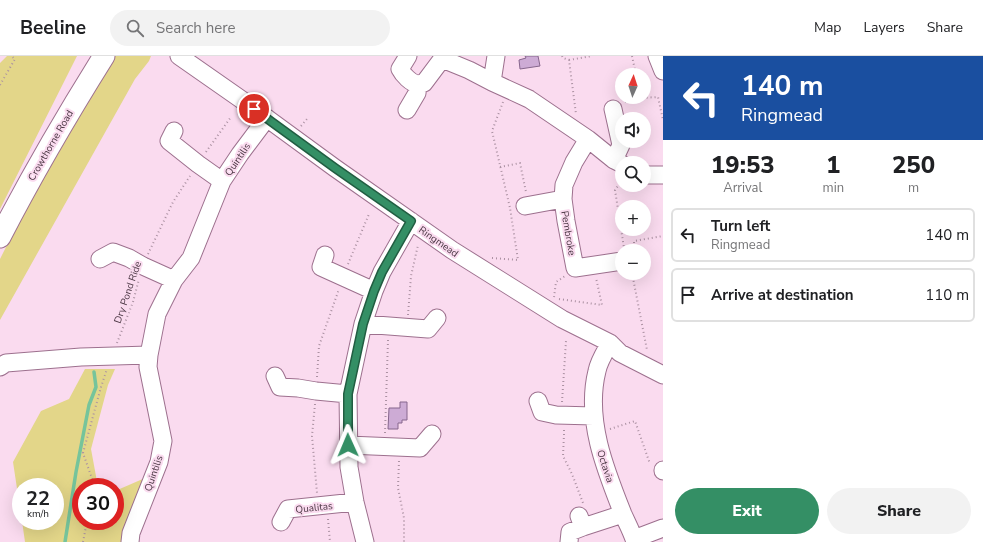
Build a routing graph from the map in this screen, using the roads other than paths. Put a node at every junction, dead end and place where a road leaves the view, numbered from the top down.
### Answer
1 (95, 56) edge
2 (104, 56) edge
3 (179, 56) edge
4 (408, 56) edge
5 (496, 56) edge
6 (657, 56) edge
7 (663, 71) edge
8 (89, 79) junction
9 (492, 82) junction
10 (418, 84) junction
11 (613, 109) dead end
12 (407, 110) dead end
13 (267, 118) junction
14 (174, 131) dead end
15 (584, 136) junction
16 (619, 156) edge
17 (615, 160) edge
18 (651, 175) edge
19 (663, 175) edge
20 (222, 181) junction
21 (563, 199) junction
22 (527, 205) road end
23 (411, 221) junction
24 (0, 237) edge
25 (325, 255) dead end
26 (100, 259) dead end
27 (615, 262) edge
28 (174, 280) junction
29 (374, 291) junction
30 (437, 318) dead end
31 (363, 324) junction
32 (610, 343) junction
33 (148, 355) junction
34 (655, 360) edge
35 (0, 367) edge
36 (663, 375) edge
37 (275, 376) dead end
38 (348, 394) junction
39 (538, 401) dead end
40 (594, 416) junction
41 (432, 434) dead end
42 (348, 445) junction
43 (355, 502) junction
44 (623, 514) junction
45 (281, 522) dead end
46 (663, 528) edge
47 (634, 541) edge
48 (130, 542) edge
49 (365, 542) edge
50 (569, 542) edge

1 - 8 street
2 - 8 main road, Crowthorne Road
3 - 13 street, Ringmead
4 - 10 street
5 - 9 street
6 - 7 street
8 - 24 main road, Crowthorne Road
9 - 10 street
9 - 15 street
10 - 12 street
11 - 16 street
13 - 20 street, Quintilis
13 - 23 street, Ringmead
14 - 20 street, Quintilis
15 - 17 street
15 - 21 street, Pembroke
18 - 19 street
20 - 28 street, Quintilis
21 - 22 street, Pembroke
21 - 27 street, Pembroke
23 - 29 street
23 - 32 street, Ringmead
25 - 29 street
26 - 28 street
28 - 33 street, Quintilis
29 - 31 street
30 - 31 street
31 - 38 street
32 - 34 street, Ringmead
32 - 36 street, Ringmead
32 - 40 street, Octavia
33 - 35 street
33 - 48 street, Quintilis
37 - 38 street
38 - 42 street
39 - 40 street
40 - 44 street, Octavia
41 - 42 street
42 - 43 street
43 - 45 street, Qualitas
43 - 49 street
44 - 47 street, Octavia
44 - 50 street
46 - 47 street, Octavia

